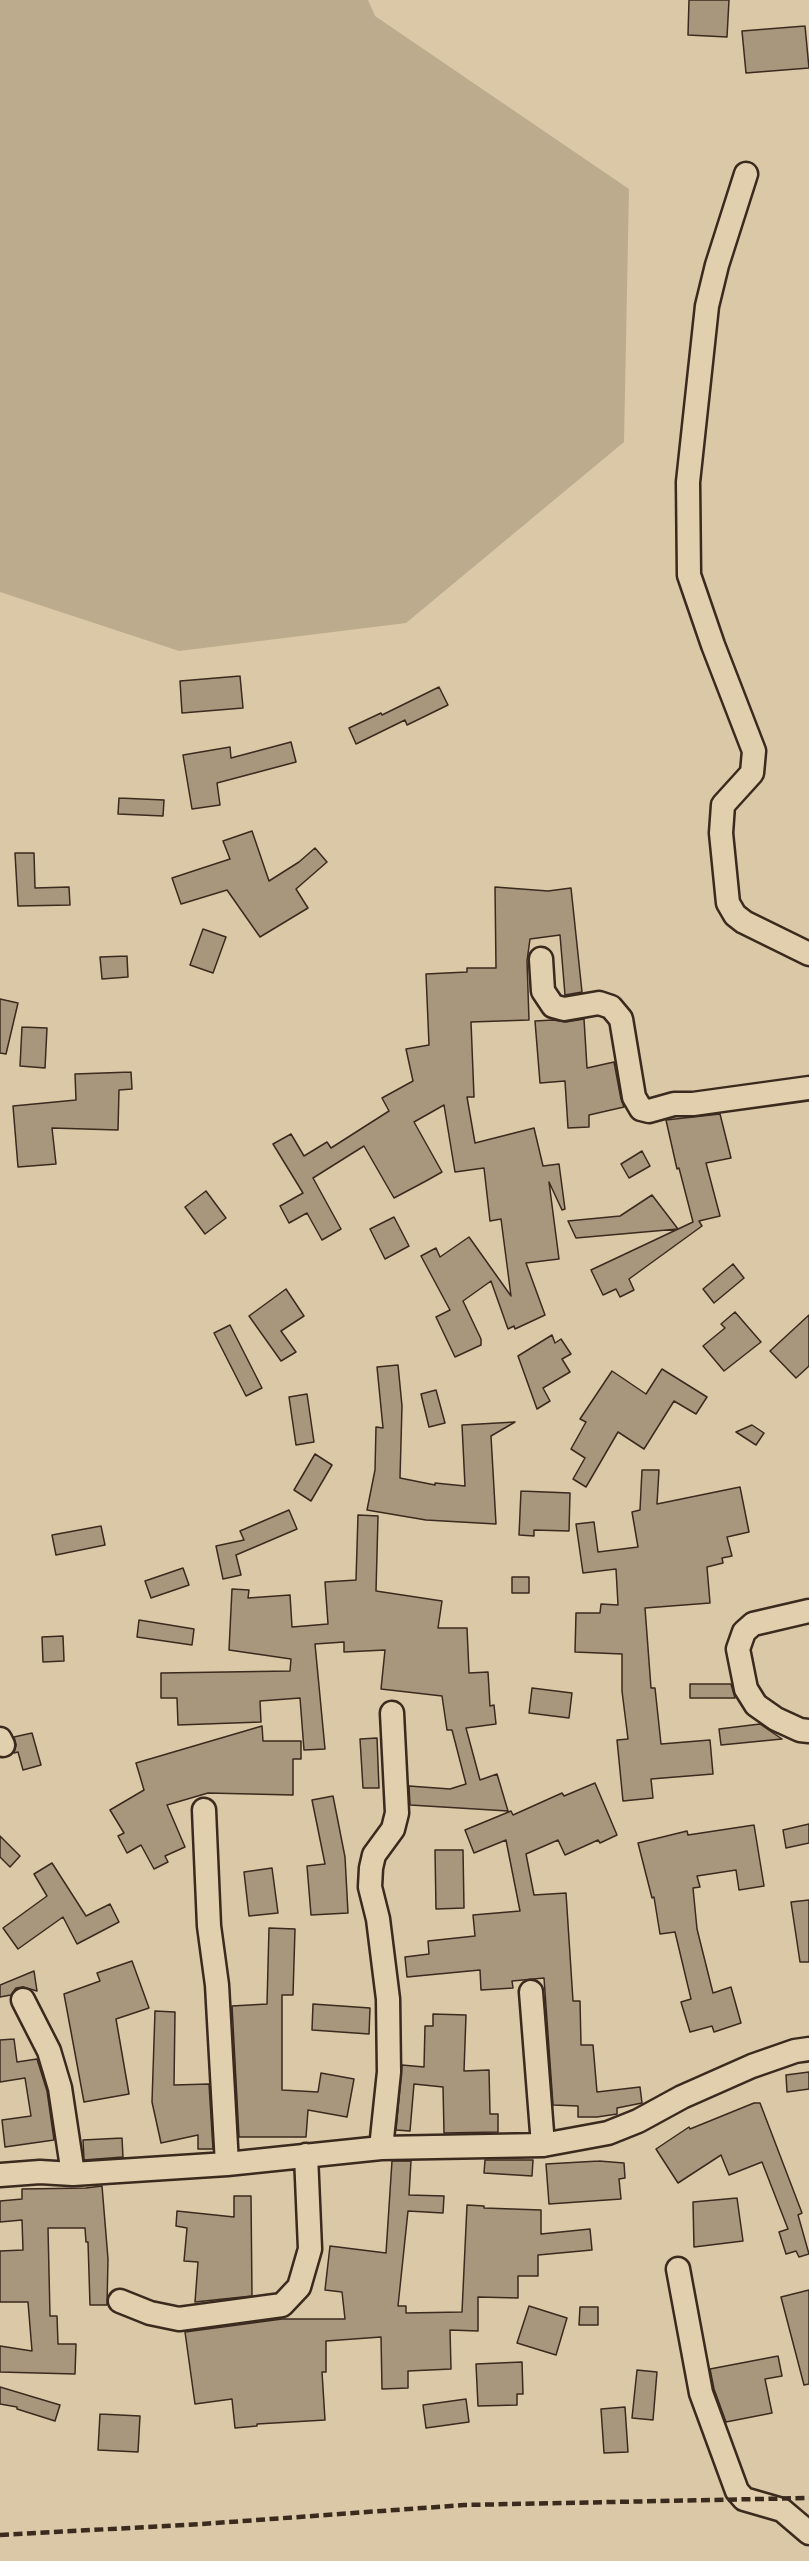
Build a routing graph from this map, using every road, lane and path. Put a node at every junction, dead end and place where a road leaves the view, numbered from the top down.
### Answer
1 (746, 174) dead end
2 (809, 954) edge
3 (541, 959) dead end
4 (809, 1088) edge
5 (809, 1611) edge
6 (392, 1713) dead end
7 (809, 1731) edge
8 (204, 1810) dead end
9 (531, 1992) dead end
10 (23, 2000) dead end
11 (809, 2049) edge
12 (543, 2145) junction
13 (381, 2148) junction
14 (306, 2156) junction
15 (227, 2163) junction
16 (73, 2174) junction
17 (0, 2175) edge
18 (678, 2269) dead end
19 (120, 2301) dead end
20 (809, 2533) edge

1 - 2 street
3 - 4 street
5 - 7 street
6 - 13 street
8 - 15 street
9 - 12 street
10 - 16 street
11 - 12 street
12 - 13 street
13 - 14 street
14 - 15 street
14 - 19 street
15 - 16 street
16 - 17 street
18 - 20 street

